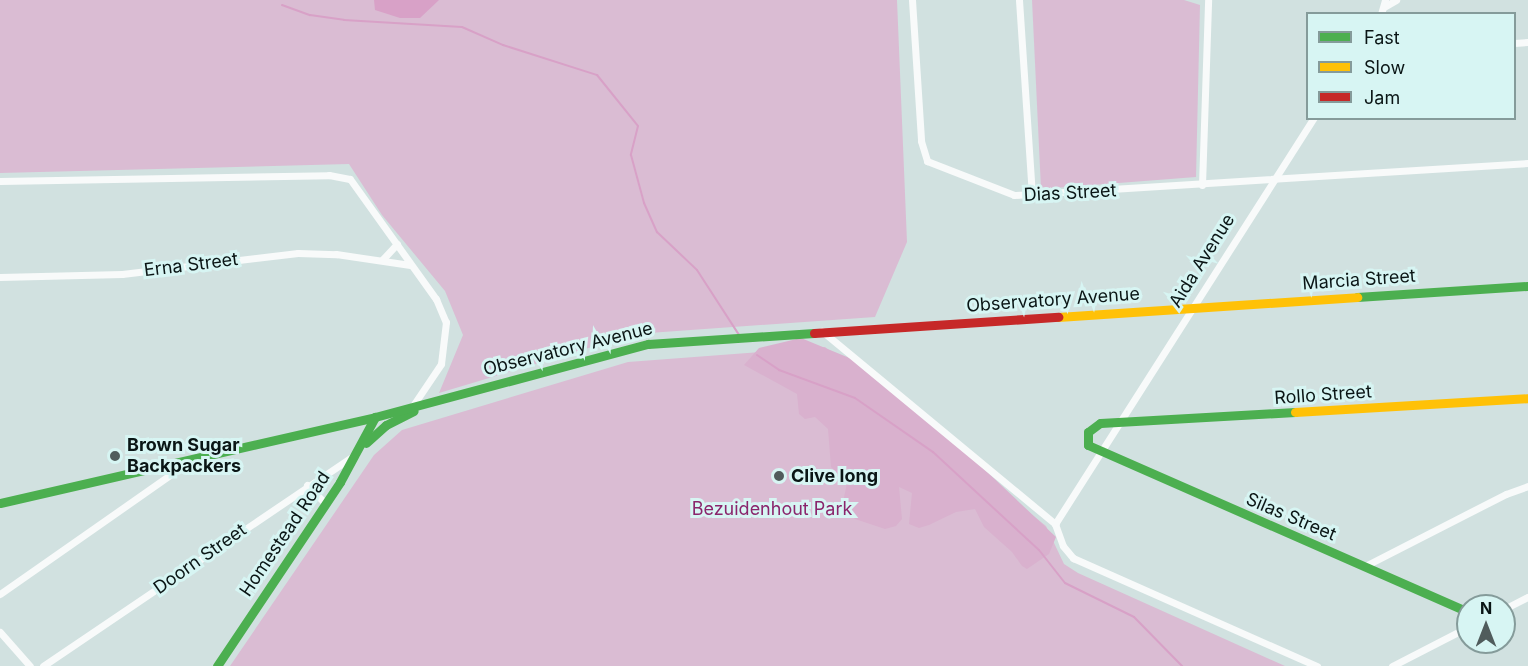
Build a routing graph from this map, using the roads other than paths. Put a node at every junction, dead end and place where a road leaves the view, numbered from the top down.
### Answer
1 (912, 0) edge
2 (1019, 0) edge
3 (1208, 0) edge
4 (1396, 0) edge
5 (1383, 7) edge
6 (1313, 120) edge
7 (1528, 163) edge
8 (1274, 179) junction
9 (0, 182) edge
10 (1202, 185) junction
11 (1032, 197) junction
12 (397, 244) junction
13 (382, 260) junction
14 (410, 265) junction
15 (0, 277) edge
16 (1528, 286) edge
17 (1192, 307) junction
18 (822, 331) junction
19 (1528, 398) edge
20 (435, 401) junction
21 (412, 407) junction
22 (375, 417) junction
23 (1120, 423) junction
24 (360, 449) junction
25 (1101, 453) junction
26 (195, 458) junction
27 (307, 485) junction
28 (1528, 486) edge
29 (0, 503) edge
30 (326, 503) junction
31 (1055, 525) junction
32 (1365, 566) junction
33 (0, 594) edge
34 (1456, 607) edge
35 (0, 632) edge
36 (1456, 633) edge
37 (47, 665) edge
38 (30, 666) edge
39 (217, 666) edge
40 (1317, 666) edge
41 (1392, 666) edge

1 - 11 street, Dias Street
2 - 11 street
3 - 10 street
4 - 5 street
6 - 8 street, Aida Avenue
7 - 8 street, Dias Street
8 - 10 street, Dias Street
8 - 17 street, Aida Avenue
9 - 12 street
10 - 11 street, Dias Street
12 - 13 street
12 - 14 street
13 - 14 street, Erna Street
13 - 15 street, Erna Street
14 - 21 street
16 - 17 main road, Marcia Street
17 - 18 main road, Observatory Avenue
17 - 23 street, Aida Avenue
18 - 20 main road, Observatory Avenue
18 - 31 street
19 - 23 main road, Rollo Street
20 - 21 main road, Observatory Avenue
20 - 24 main road
21 - 22 main road, Observatory Avenue
22 - 24 main road, Homestead Road
22 - 26 main road, Observatory Avenue
23 - 25 street, Aida Avenue
23 - 25 main road
24 - 27 street, Doorn Street
24 - 30 main road, Homestead Road
25 - 31 street, Aida Avenue
25 - 32 main road, Silas Street
26 - 29 main road, Observatory Avenue
26 - 33 street
27 - 30 street
27 - 37 street, Doorn Street
28 - 32 street
30 - 39 main road, Homestead Road
31 - 40 street
32 - 34 main road, Silas Street
35 - 38 street
36 - 41 street

